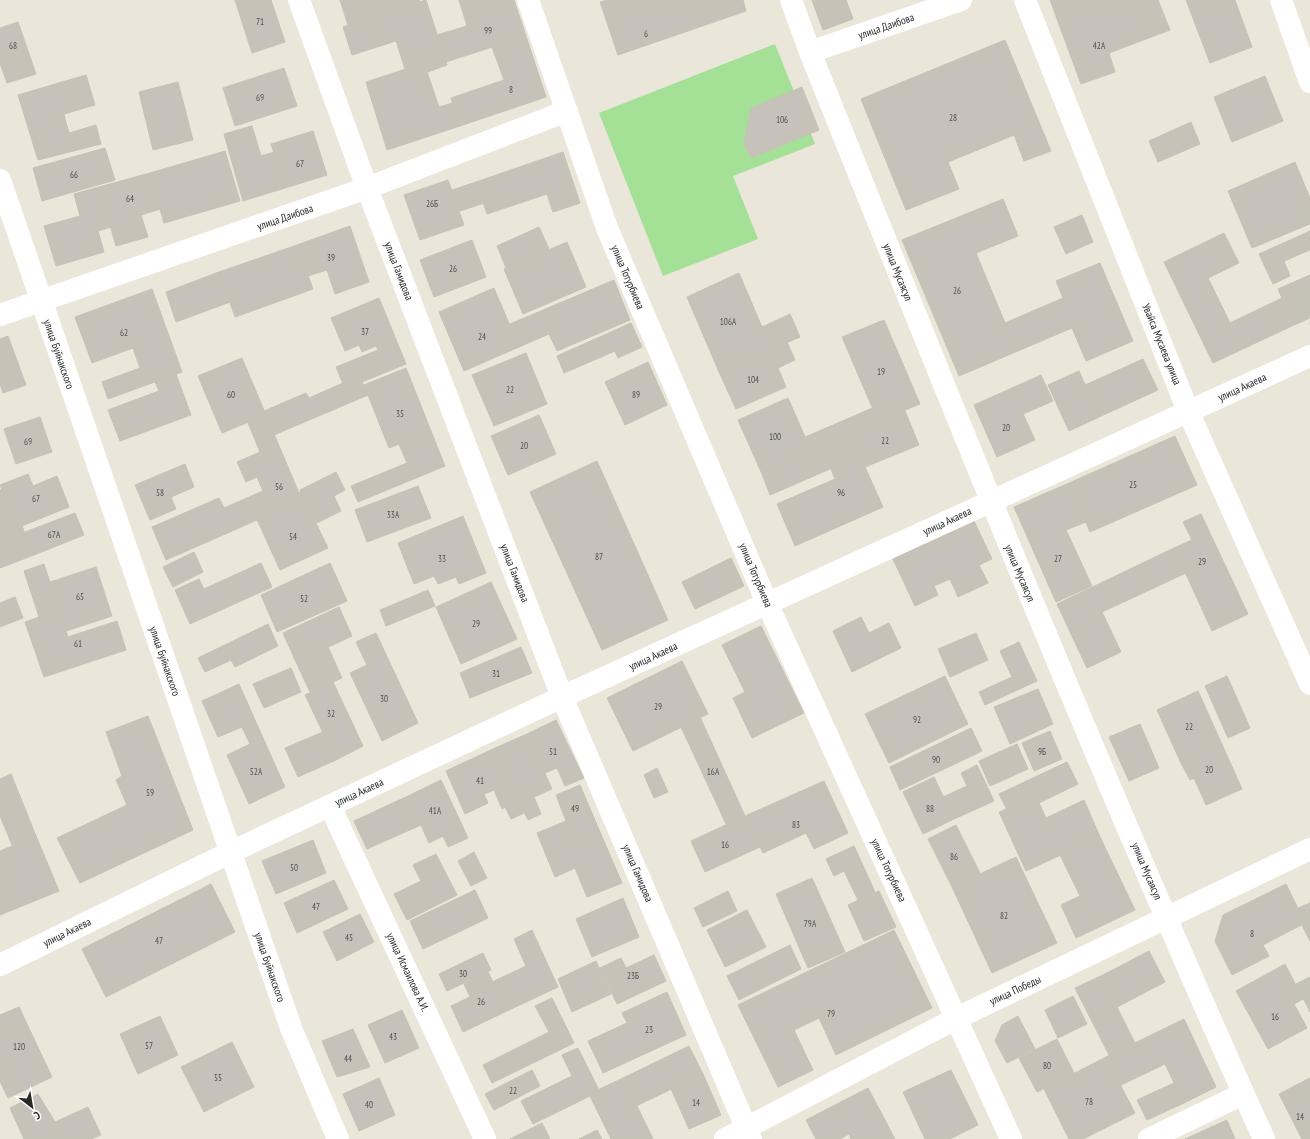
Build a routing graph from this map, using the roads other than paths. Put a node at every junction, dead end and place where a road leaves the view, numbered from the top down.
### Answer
1 (299, 0) edge
2 (528, 0) edge
3 (791, 0) edge
4 (961, 0) edge
5 (1025, 0) edge
6 (1280, 0) edge
7 (810, 52) junction
8 (1310, 82) edge
9 (567, 111) junction
10 (0, 180) edge
11 (367, 188) junction
12 (41, 302) junction
13 (0, 315) edge
14 (1310, 356) edge
15 (1188, 411) junction
16 (990, 501) junction
17 (768, 603) junction
18 (1310, 684) edge
19 (562, 697) junction
20 (330, 806) junction
21 (1310, 849) edge
22 (231, 852) junction
23 (1167, 918) junction
24 (0, 965) edge
25 (957, 1018) junction
26 (1243, 1094) junction
27 (749, 1134) edge
28 (338, 1139) edge
29 (485, 1139) edge
30 (724, 1139) edge
31 (1011, 1139) edge
32 (1149, 1139) edge
33 (1264, 1139) edge

1 - 11 street, улица Гамидова
2 - 9 street, улица Тотурбиева
3 - 7 street, улица Мусаясул
4 - 7 street, улица Даибова
5 - 15 street, Увайса Мусаева улица
6 - 8 street
7 - 16 street, улица Мусаясул
9 - 11 street, улица Даибова
9 - 17 street, улица Тотурбиева
10 - 12 street, улица Буйнакского
11 - 12 street, улица Даибова
11 - 19 street, улица Гамидова
12 - 13 street, улица Даибова
12 - 22 street, улица Буйнакского
14 - 15 street, улица Акаева
15 - 16 street, улица Акаева
15 - 18 street, Увайса Мусаева улица
16 - 17 street, улица Акаева
16 - 23 street, улица Мусаясул
17 - 19 street, улица Акаева
17 - 25 street, улица Тотурбиева
19 - 20 street, улица Акаева
19 - 27 street, улица Гамидова
20 - 22 street, улица Акаева
20 - 29 street, улица Исмаилова А.И.
21 - 23 street, улица Победы
22 - 24 street, улица Акаева
22 - 28 street, улица Буйнакского
23 - 25 street, улица Победы
23 - 26 street, улица Мусаясул
25 - 27 street, улица Победы
25 - 31 street, улица Тотурбиева
26 - 32 street
26 - 33 street, улица Мусаясул
27 - 30 street, улица Победы

